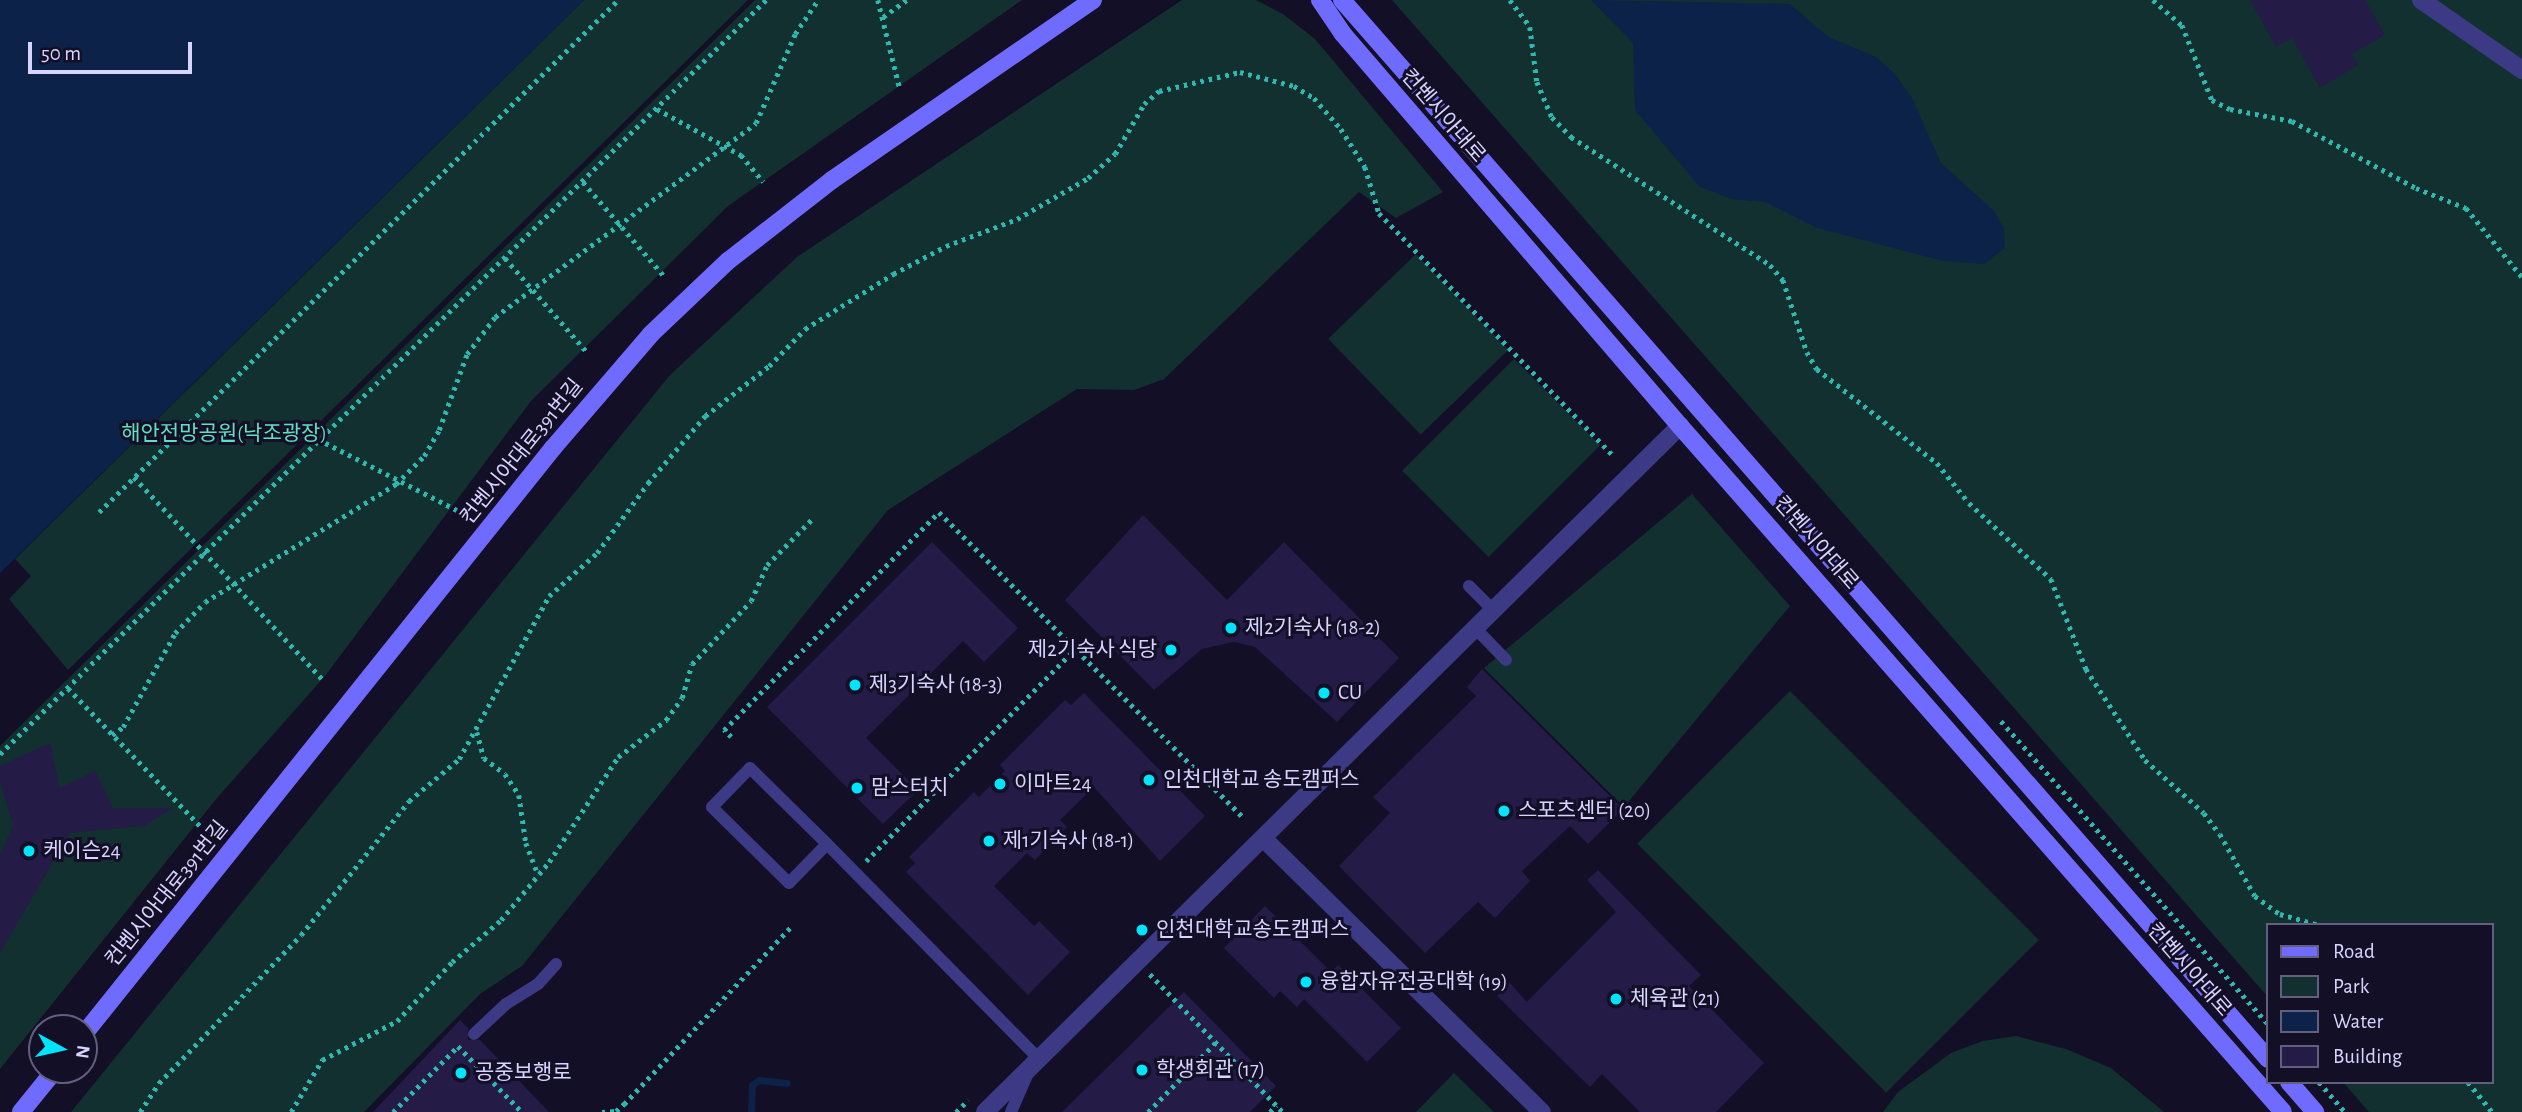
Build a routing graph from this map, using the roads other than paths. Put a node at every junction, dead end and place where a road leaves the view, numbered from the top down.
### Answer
1 (1093, 0) edge
2 (1320, 0) edge
3 (1342, 0) edge
4 (2421, 0) edge
5 (2522, 70) edge
6 (1680, 426) junction
7 (1469, 586) dead end
8 (1494, 611) junction
9 (1476, 629) junction
10 (1506, 660) dead end
11 (1263, 838) junction
12 (827, 844) junction
13 (556, 964) dead end
14 (98, 1017) edge
15 (474, 1034) dead end
16 (2266, 1057) edge
17 (1035, 1063) junction
18 (44, 1084) edge
19 (2291, 1084) edge
20 (21, 1112) edge
21 (985, 1112) edge
22 (1012, 1112) edge
23 (1542, 1112) edge
24 (2283, 1112) edge
25 (2315, 1112) edge

1 - 14 main road, 컨벤시아대로391번길
2 - 6 main road, 컨벤시아대로
3 - 16 main road, 컨벤시아대로
4 - 5 street
6 - 8 street
6 - 24 main road, 컨벤시아대로
7 - 8 lane
8 - 9 street
9 - 10 lane
9 - 11 street
11 - 17 street
11 - 23 street
12 - 12 lane
12 - 17 lane
13 - 15 lane
17 - 21 street
17 - 22 lane
18 - 20 main road
19 - 25 main road

